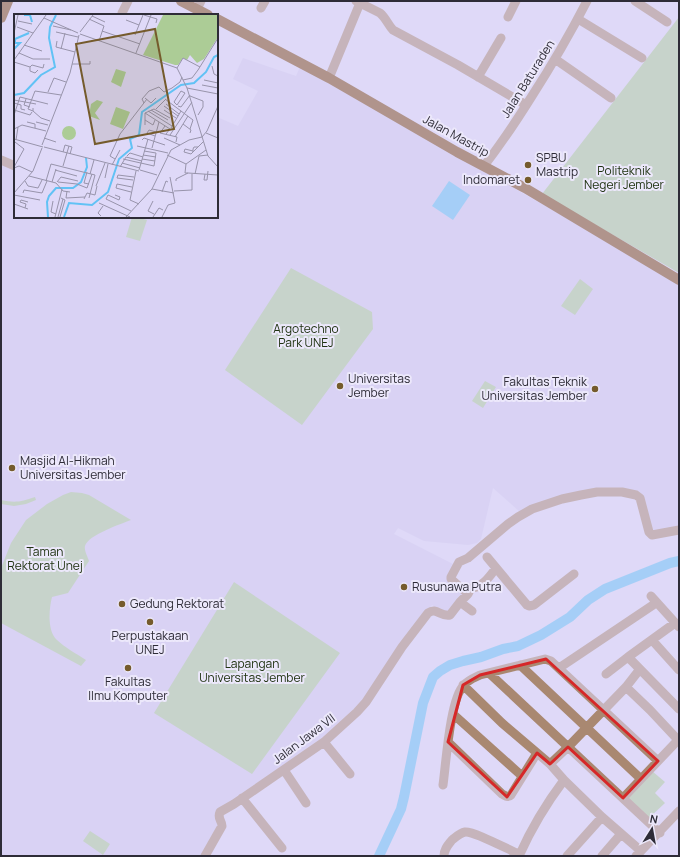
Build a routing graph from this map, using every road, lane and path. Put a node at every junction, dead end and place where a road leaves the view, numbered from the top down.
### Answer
1 (8, 1) edge
2 (128, 1) edge
3 (181, 1) edge
4 (516, 1) edge
5 (587, 1) edge
6 (634, 1) edge
7 (358, 2) edge
8 (199, 5) edge
9 (122, 13) dead end
10 (207, 14) edge
11 (508, 17) dead end
12 (1, 18) edge
13 (578, 19) junction
14 (218, 20) edge
15 (667, 22) dead end
16 (501, 38) dead end
17 (642, 58) dead end
18 (556, 59) junction
19 (478, 77) junction
20 (329, 78) junction
21 (611, 98) dead end
22 (526, 105) junction
23 (1, 160) edge
24 (14, 166) edge
25 (484, 166) junction
26 (679, 280) edge
27 (679, 530) edge
28 (487, 557) dead end
29 (496, 568) junction
30 (574, 574) dead end
31 (468, 594) junction
32 (460, 602) junction
33 (472, 610) dead end
34 (677, 625) edge
35 (652, 640) junction
36 (628, 657) junction
37 (520, 665) junction
38 (559, 668) junction
39 (640, 669) junction
40 (679, 670) edge
41 (490, 673) junction
42 (606, 674) dead end
43 (463, 685) junction
44 (626, 687) junction
45 (604, 709) junction
46 (679, 709) edge
47 (453, 714) junction
48 (586, 728) junction
49 (678, 741) edge
50 (324, 742) junction
51 (448, 742) junction
52 (568, 747) junction
53 (537, 753) junction
54 (658, 761) junction
55 (550, 764) junction
56 (284, 770) junction
57 (350, 774) dead end
58 (522, 776) junction
59 (641, 779) junction
60 (564, 780) junction
61 (443, 785) dead end
62 (242, 798) junction
63 (623, 798) junction
64 (306, 803) dead end
65 (679, 811) edge
66 (602, 817) junction
67 (660, 833) junction
68 (621, 834) junction
69 (282, 848) dead end
70 (639, 854) edge
71 (519, 855) edge
72 (205, 856) edge
73 (444, 856) edge
74 (567, 856) edge
75 (602, 856) edge

1 - 12 main road
2 - 9 street
3 - 8 main road
4 - 11 street
5 - 13 street, Jalan Baturaden
6 - 15 street
7 - 19 street
7 - 20 street
8 - 10 main road
13 - 17 street
13 - 18 street, Jalan Baturaden
14 - 20 main road, Jalan Mastrip
16 - 19 street
18 - 21 street
18 - 22 street, Jalan Baturaden
19 - 22 street
20 - 25 main road, Jalan Mastrip
22 - 25 street, Jalan Baturaden
23 - 24 street
25 - 26 main road, Jalan Mastrip
27 - 31 street
28 - 29 street
29 - 30 street
29 - 31 street, Jalan Jawa VII
31 - 32 street, Jalan Jawa VII
32 - 33 street
32 - 50 street, Jalan Jawa VII
34 - 35 street
34 - 38 street
35 - 36 street
35 - 40 street
36 - 39 street
36 - 42 street
37 - 38 street
37 - 41 street
37 - 48 street
38 - 45 street
39 - 44 street
39 - 46 street
41 - 43 street
41 - 52 street
43 - 47 street
43 - 53 street
44 - 45 street
44 - 49 street
45 - 48 street
45 - 54 street
47 - 51 street
47 - 58 street
48 - 52 street
48 - 59 street
49 - 54 street
50 - 56 street, Jalan Jawa VII
50 - 57 street
51 - 58 street
51 - 61 street
52 - 55 street
52 - 63 street
53 - 55 street
53 - 58 street
54 - 59 street
55 - 60 street
56 - 62 street, Jalan Jawa VII
56 - 64 street
59 - 63 street
60 - 66 street
60 - 71 street
62 - 69 street
62 - 72 street, Jalan Jawa VII
63 - 67 street
65 - 67 street
66 - 68 street
66 - 74 street
67 - 70 street
68 - 70 street
68 - 75 street
71 - 73 street

